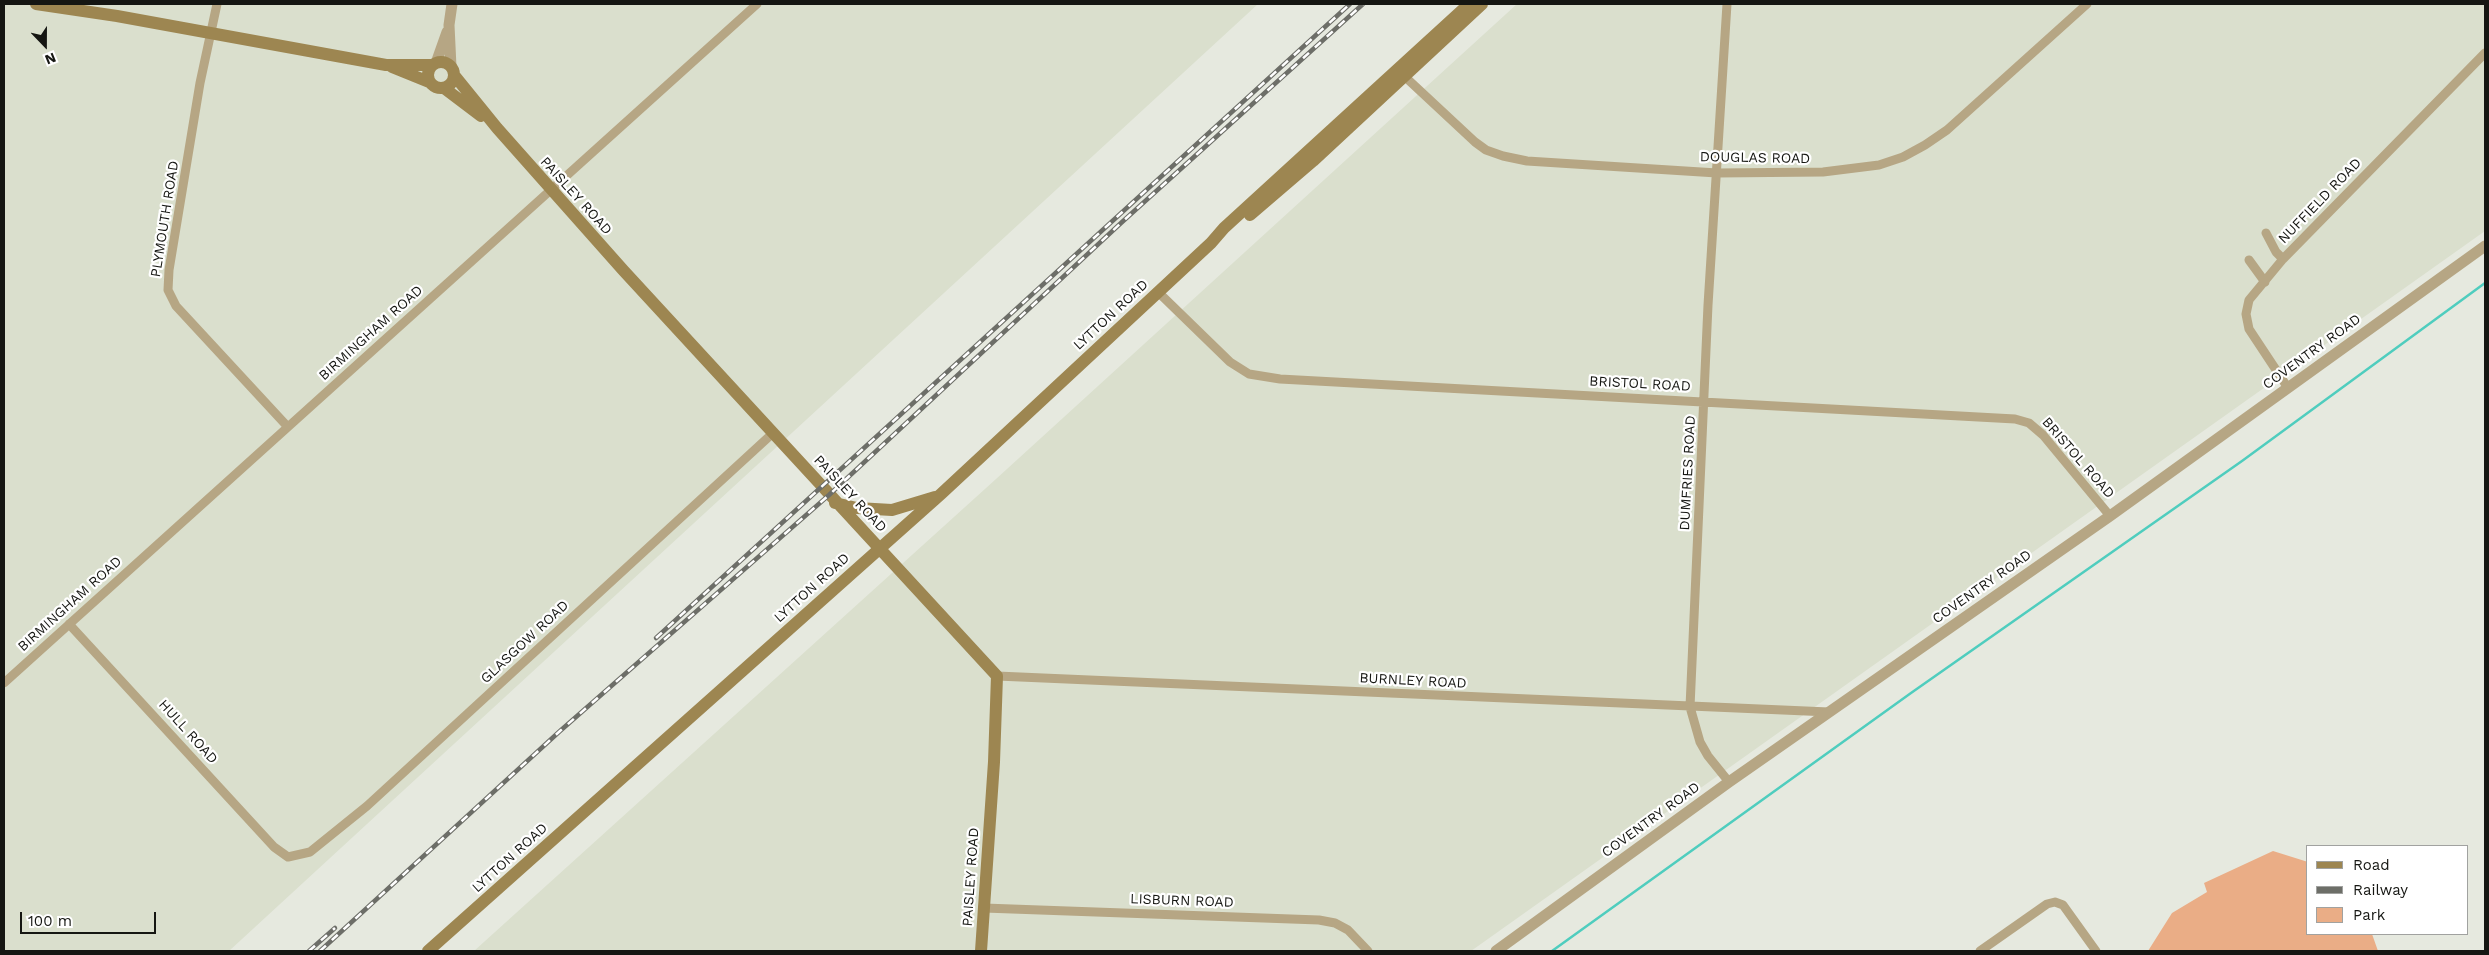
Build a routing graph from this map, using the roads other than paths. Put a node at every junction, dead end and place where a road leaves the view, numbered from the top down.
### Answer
1 (36, 4) edge
2 (217, 4) edge
3 (452, 4) edge
4 (757, 4) edge
5 (1468, 4) edge
6 (1482, 4) edge
7 (1727, 4) edge
8 (2087, 4) edge
9 (449, 25) junction
10 (210, 34) junction
11 (2485, 53) edge
12 (434, 64) junction
13 (386, 65) junction
14 (452, 71) junction
15 (1401, 73) junction
16 (430, 82) junction
17 (444, 88) junction
18 (496, 128) junction
19 (1717, 173) junction
20 (552, 191) junction
21 (2266, 233) dead end
22 (2485, 246) edge
23 (2283, 259) junction
24 (2249, 260) dead end
25 (2265, 282) junction
26 (1158, 292) junction
27 (2288, 388) junction
28 (1705, 401) junction
29 (287, 426) junction
30 (773, 434) junction
31 (942, 494) junction
32 (835, 503) junction
33 (2110, 516) junction
34 (880, 548) junction
35 (69, 624) junction
36 (997, 676) junction
37 (4, 683) edge
38 (1690, 707) junction
39 (1828, 712) junction
40 (1729, 782) junction
41 (288, 857) joint
42 (984, 908) junction
43 (428, 951) edge
44 (981, 951) edge
45 (1368, 951) edge
46 (1496, 951) edge
47 (1980, 951) edge
48 (2096, 951) edge

1 - 10 main road
2 - 10 street, PLYMOUTH ROAD
3 - 9 street
4 - 20 street, BIRMINGHAM ROAD
5 - 15 main road, LYTTON ROAD
6 - 15 main road, LYTTON ROAD
7 - 19 street, DUMFRIES ROAD
8 - 19 street, DOUGLAS ROAD
9 - 12 street
9 - 14 street
10 - 13 main road
10 - 29 street, PLYMOUTH ROAD
11 - 23 street, NUFFIELD ROAD
12 - 13 main road
12 - 14 main road
12 - 16 main road
13 - 16 main road
14 - 17 main road
14 - 18 main road, PAISLEY ROAD
15 - 19 street, DOUGLAS ROAD
15 - 26 main road, LYTTON ROAD
16 - 17 main road
17 - 18 main road, PAISLEY ROAD
18 - 20 main road, PAISLEY ROAD
19 - 28 street, DUMFRIES ROAD
20 - 29 street, BIRMINGHAM ROAD
20 - 30 main road, PAISLEY ROAD
21 - 23 street
22 - 27 street, COVENTRY ROAD
23 - 25 street, NUFFIELD ROAD
24 - 25 street
25 - 27 street, NUFFIELD ROAD
26 - 28 street, BRISTOL ROAD
26 - 31 main road, LYTTON ROAD
27 - 33 street, COVENTRY ROAD
28 - 33 street, BRISTOL ROAD
28 - 38 street, DUMFRIES ROAD
29 - 35 street, BIRMINGHAM ROAD
30 - 32 main road, PAISLEY ROAD
30 - 41 street, GLASGOW ROAD
31 - 32 main road
31 - 34 main road, LYTTON ROAD
32 - 34 main road, PAISLEY ROAD
33 - 39 street, COVENTRY ROAD
34 - 36 main road, PAISLEY ROAD
34 - 43 main road, LYTTON ROAD
35 - 37 street, BIRMINGHAM ROAD
35 - 41 street, HULL ROAD
36 - 38 street, BURNLEY ROAD
36 - 42 main road, PAISLEY ROAD
38 - 39 street, BURNLEY ROAD
38 - 40 street, DUMFRIES ROAD
39 - 40 street, COVENTRY ROAD
40 - 46 street, COVENTRY ROAD
42 - 44 main road, PAISLEY ROAD
42 - 45 street, LISBURN ROAD
47 - 48 street

